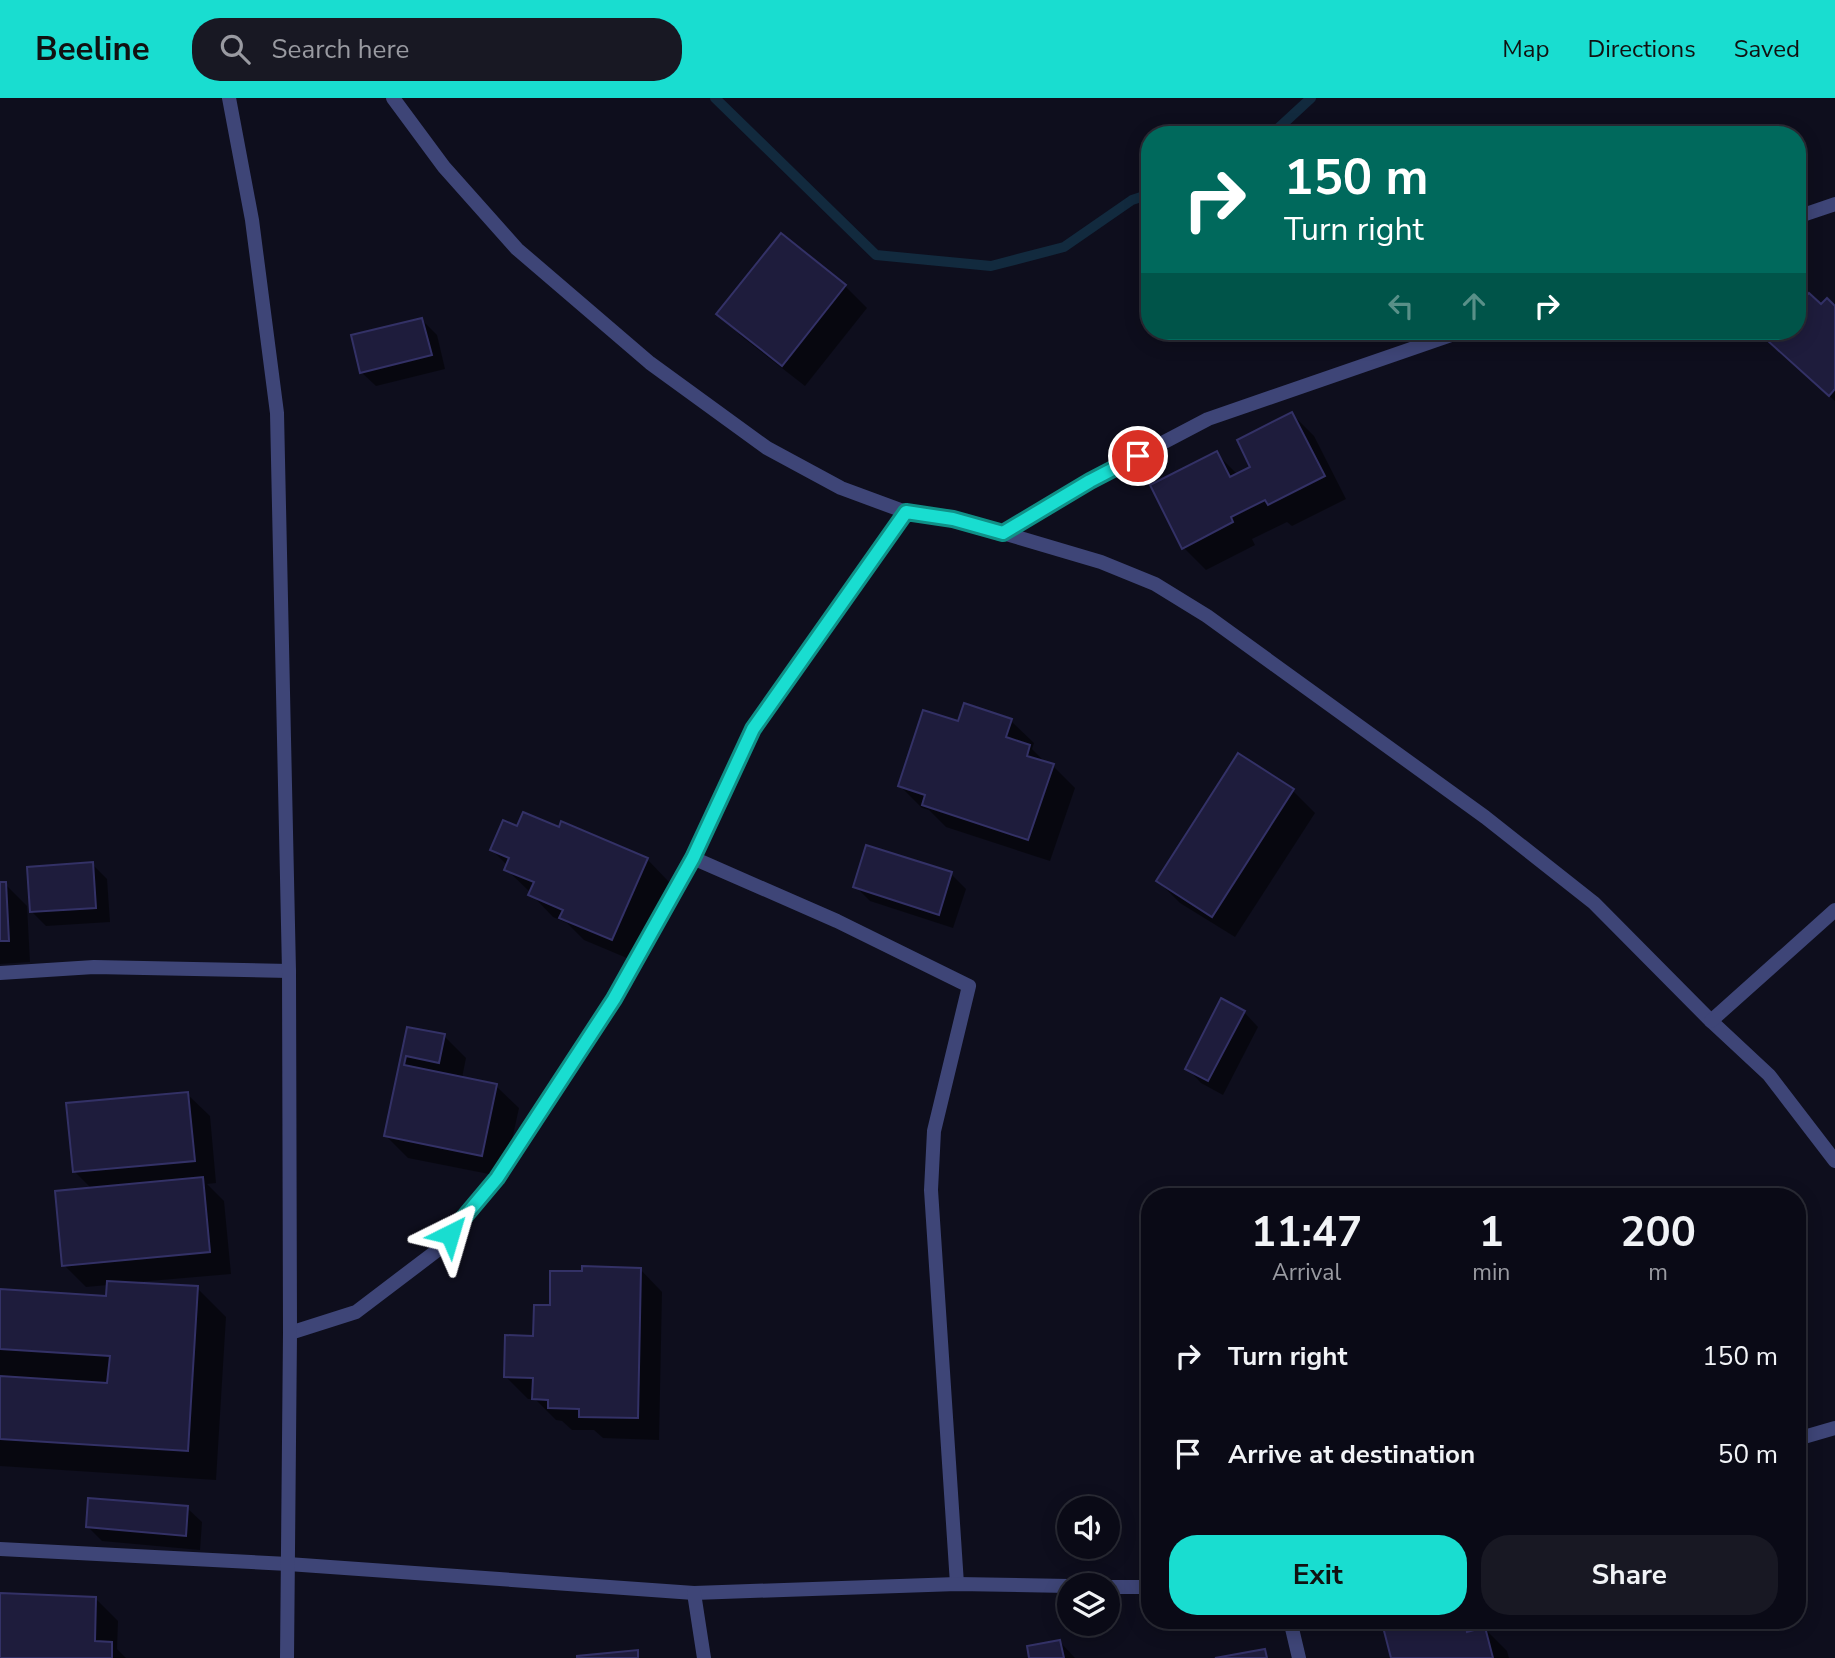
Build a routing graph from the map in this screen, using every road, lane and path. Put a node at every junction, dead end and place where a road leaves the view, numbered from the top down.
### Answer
1 (229, 98) edge
2 (393, 98) edge
3 (1835, 204) edge
4 (1806, 214) edge
5 (1437, 340) edge
6 (906, 512) junction
7 (1003, 533) junction
8 (693, 858) junction
9 (1835, 910) edge
10 (289, 971) junction
11 (0, 973) edge
12 (1711, 1021) junction
13 (1835, 1161) edge
14 (290, 1333) junction
15 (1835, 1427) edge
16 (1806, 1436) edge
17 (0, 1549) edge
18 (288, 1564) junction
19 (957, 1584) junction
20 (1057, 1586) edge
21 (1120, 1587) edge
22 (1141, 1587) edge
23 (694, 1593) junction
24 (1292, 1629) edge
25 (287, 1658) edge
26 (704, 1658) edge
27 (1298, 1658) edge

1 - 10 street
2 - 6 street
3 - 4 street
5 - 7 street
6 - 7 street
6 - 8 street
7 - 12 street
8 - 14 street
8 - 19 street
9 - 12 street
10 - 11 street
10 - 14 street
12 - 13 street
14 - 18 street
15 - 16 street
17 - 18 street
18 - 23 street
18 - 25 street
19 - 20 street
19 - 23 street
21 - 22 street
23 - 26 street
24 - 27 street

